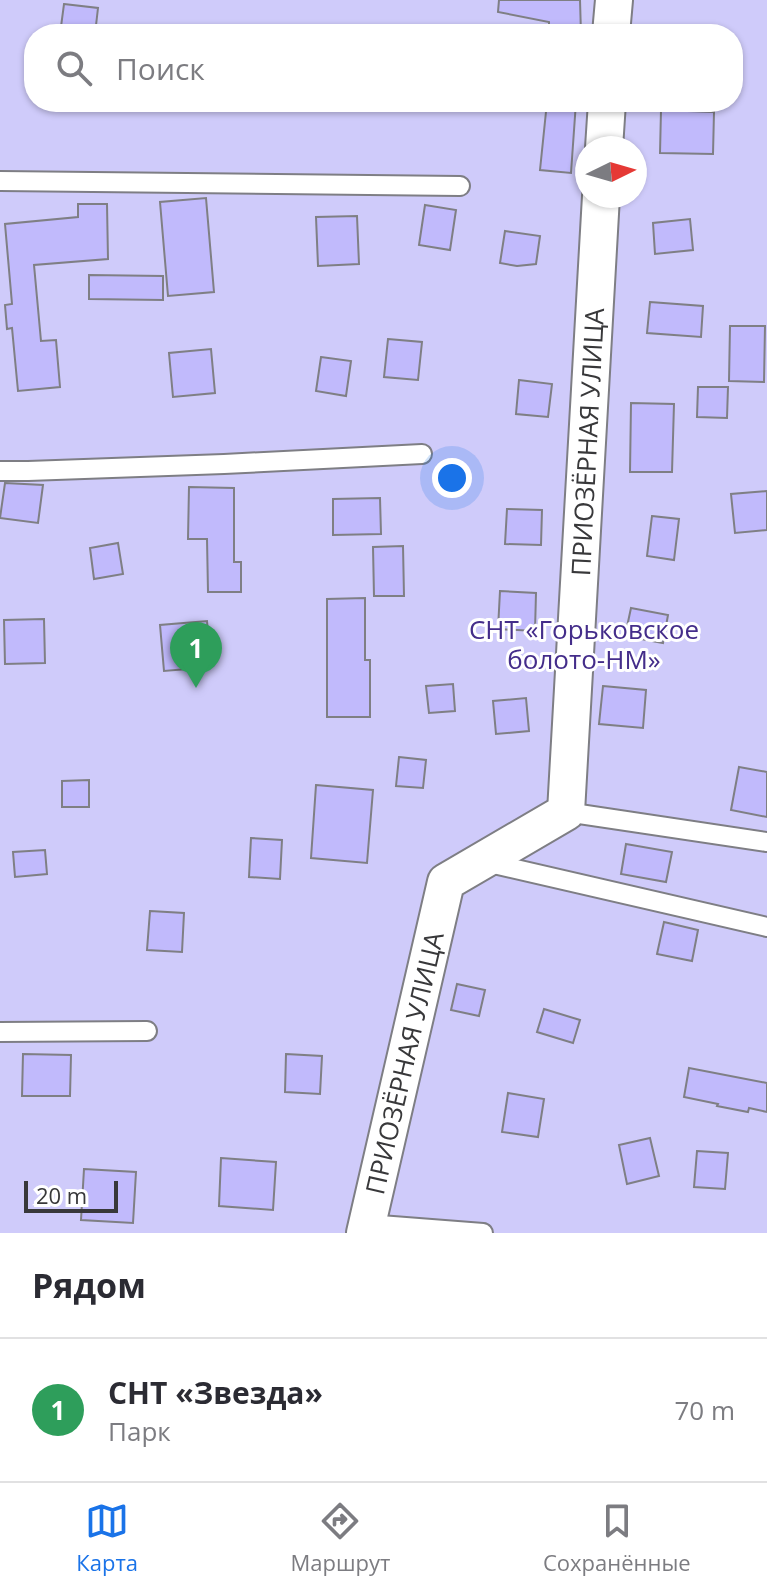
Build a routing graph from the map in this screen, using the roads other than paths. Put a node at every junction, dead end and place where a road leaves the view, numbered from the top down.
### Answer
1 (614, 0) edge
2 (612, 24) edge
3 (606, 112) edge
4 (605, 136) edge
5 (0, 181) edge
6 (460, 186) dead end
7 (600, 208) edge
8 (422, 454) dead end
9 (0, 471) edge
10 (566, 812) junction
11 (767, 842) edge
12 (481, 861) junction
13 (767, 927) edge
14 (147, 1031) dead end
15 (0, 1032) edge
16 (366, 1228) edge
17 (483, 1233) edge

1 - 2 street
3 - 4 street
5 - 6 lane
7 - 10 street, ПРИОЗЁРНАЯ УЛИЦА
8 - 9 lane
10 - 11 lane
10 - 12 street, ПРИОЗЁРНАЯ УЛИЦА
12 - 13 lane
12 - 16 street, ПРИОЗЁРНАЯ УЛИЦА
14 - 15 lane
16 - 17 lane

